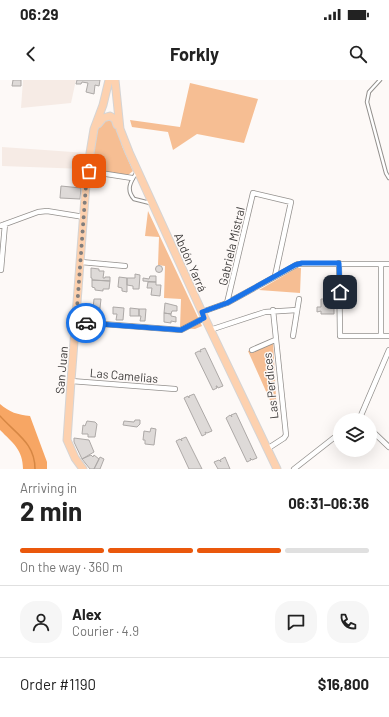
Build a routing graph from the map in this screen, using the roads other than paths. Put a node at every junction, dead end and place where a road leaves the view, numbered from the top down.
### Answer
1 (109, 80) edge
2 (115, 80) edge
3 (380, 80) edge
4 (94, 129) junction
5 (120, 129) junction
6 (87, 171) junction
7 (138, 171) junction
8 (132, 178) junction
9 (389, 178) edge
10 (152, 203) junction
11 (84, 217) junction
12 (5, 224) junction
13 (0, 226) edge
14 (81, 262) junction
15 (339, 263) junction
16 (381, 264) junction
17 (389, 264) edge
18 (126, 266) dead end
19 (0, 270) edge
20 (275, 276) junction
21 (299, 299) dead end
22 (227, 303) junction
23 (273, 310) junction
24 (297, 310) junction
25 (203, 315) junction
26 (76, 322) junction
27 (210, 330) junction
28 (293, 336) dead end
29 (381, 336) junction
30 (389, 336) edge
31 (275, 340) junction
32 (252, 350) dead end
33 (389, 350) edge
34 (71, 381) junction
35 (175, 389) dead end
36 (362, 413) edge
37 (377, 436) edge
38 (333, 438) edge
39 (389, 447) edge
40 (267, 449) junction
41 (83, 469) edge
42 (276, 469) edge
43 (294, 469) edge

1 - 4 main road, San Juan
2 - 5 main road, Abdón Yarrá
3 - 9 lane
4 - 5 main road
4 - 6 main road, San Juan
5 - 7 main road, Abdón Yarrá
6 - 8 street
6 - 11 main road, San Juan
7 - 8 lane
7 - 10 main road, Abdón Yarrá
8 - 10 lane
10 - 25 main road, Abdón Yarrá
11 - 12 street
11 - 14 main road, San Juan
12 - 13 street
12 - 19 street
14 - 18 street
14 - 26 main road, San Juan
15 - 16 street
15 - 20 street
15 - 29 street
16 - 17 street
16 - 29 street
20 - 22 street
20 - 22 street, Gabriela Mistral
21 - 24 street
22 - 25 street
23 - 24 street
23 - 27 street
23 - 31 street, Las Perdices
24 - 28 street
25 - 26 street
25 - 27 main road, Abdón Yarrá
26 - 34 main road, San Juan
27 - 40 main road, Abdón Yarrá
29 - 30 street
31 - 32 street
31 - 40 street, Las Perdices
33 - 36 street
34 - 35 street, Las Camelias
34 - 41 main road, San Juan
37 - 39 street
38 - 43 street
40 - 42 main road, Abdón Yarrá

